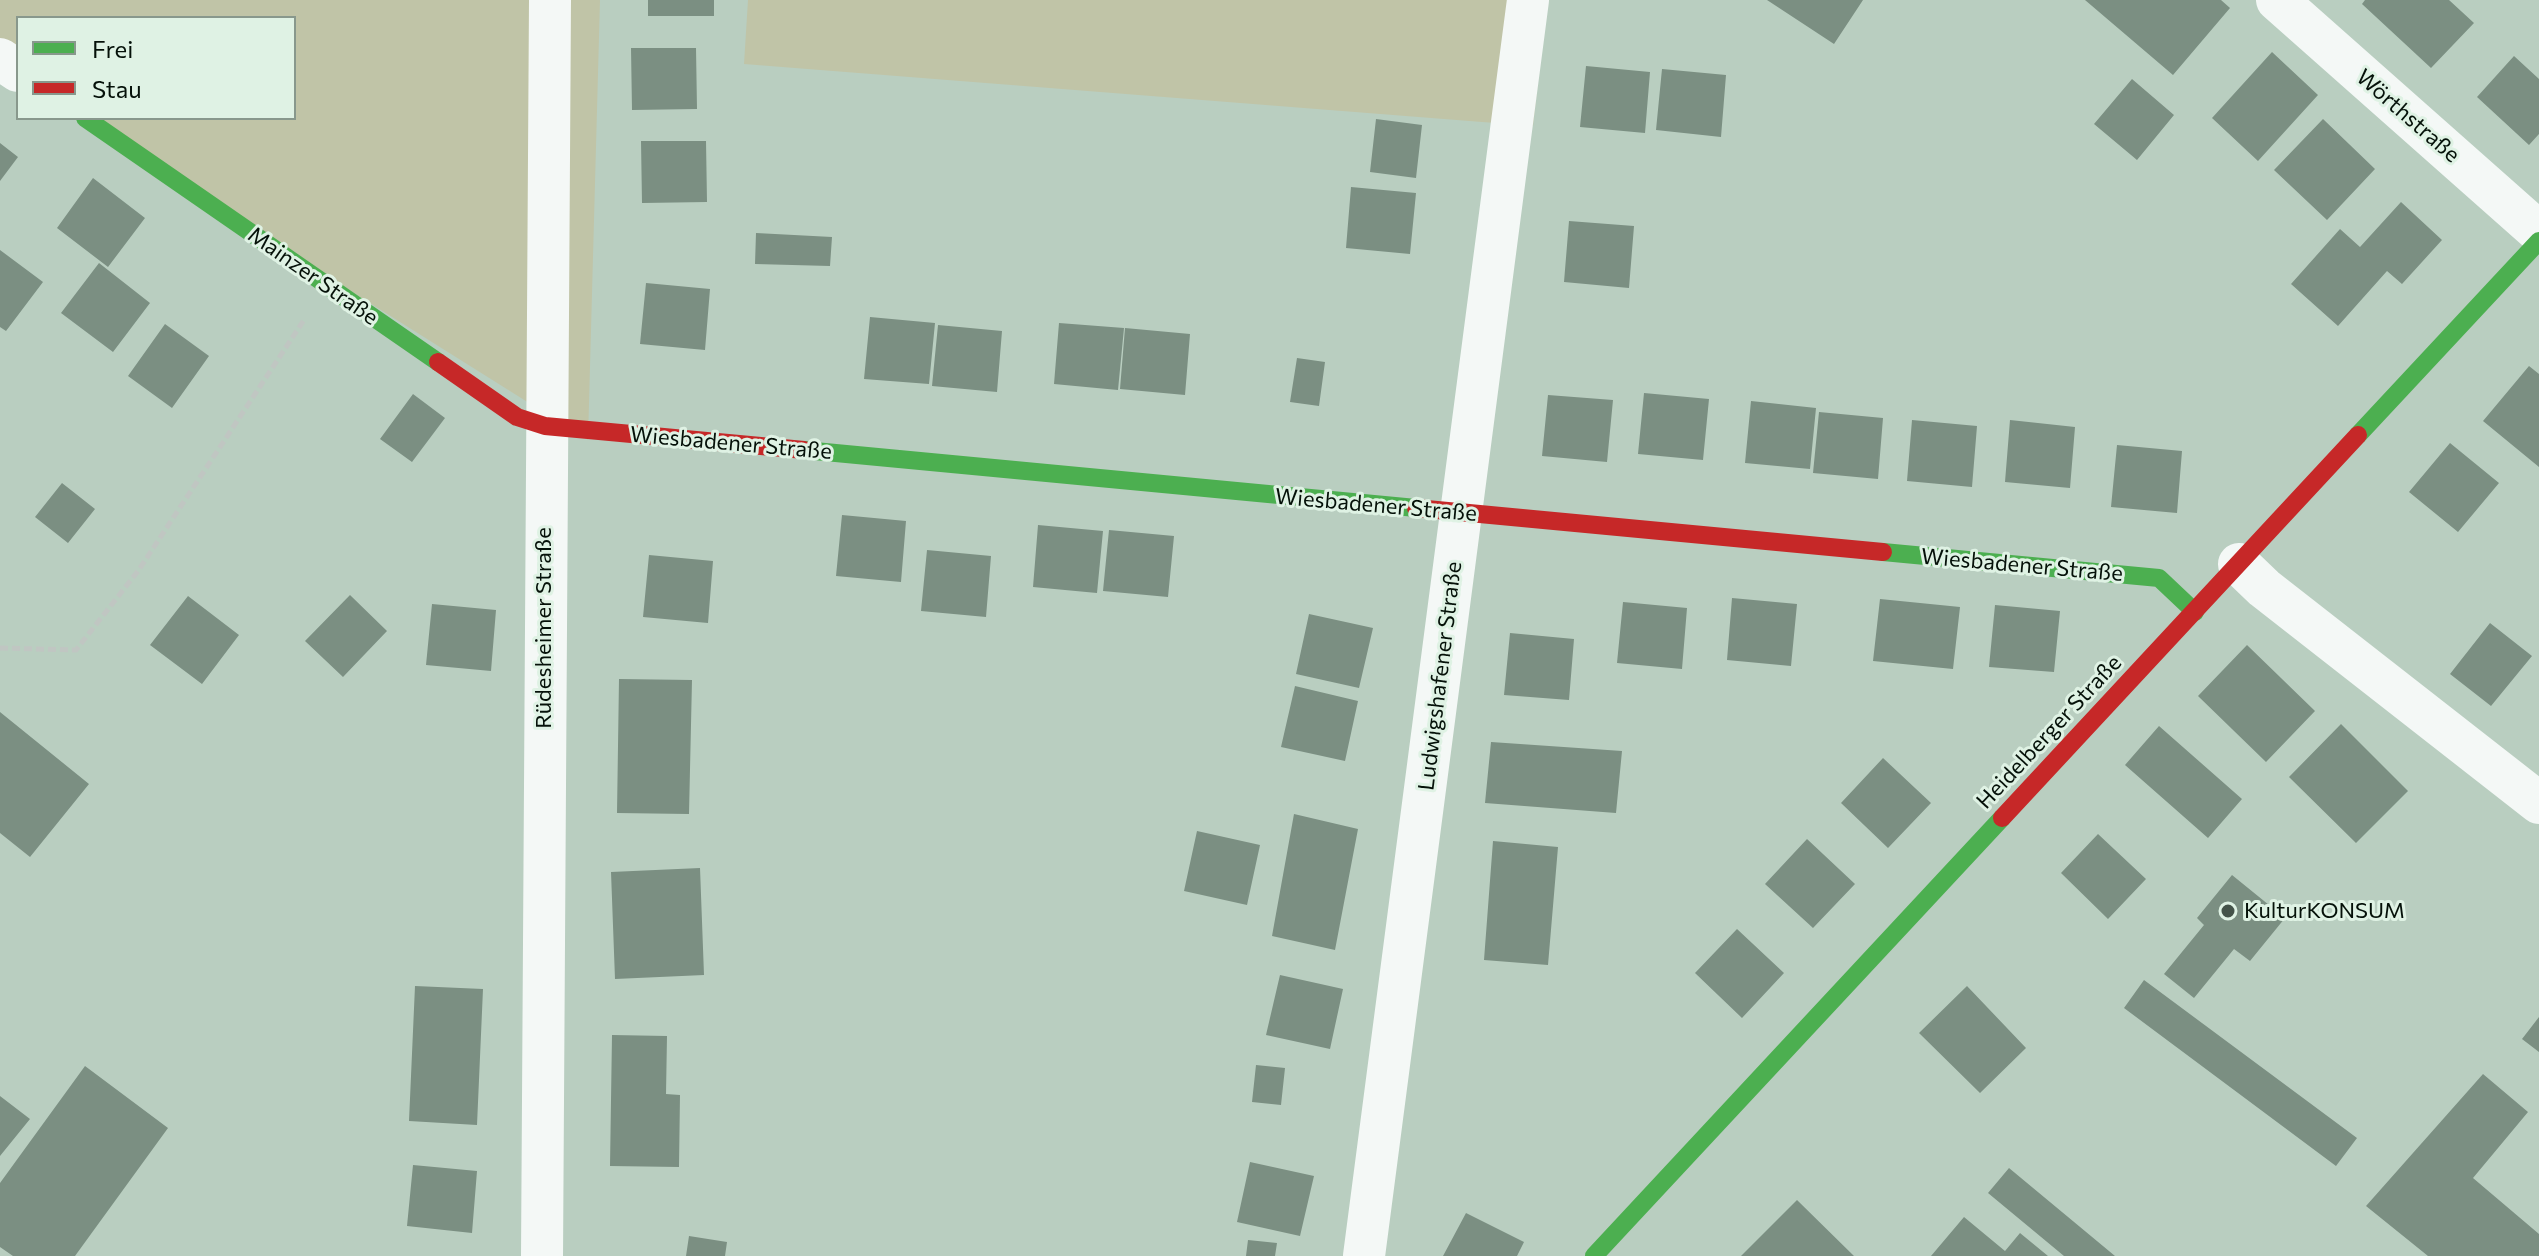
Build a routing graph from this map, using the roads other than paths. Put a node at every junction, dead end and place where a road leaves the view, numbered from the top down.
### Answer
1 (550, 0) edge
2 (1528, 0) edge
3 (2277, 0) edge
4 (88, 120) edge
5 (2539, 232) edge
6 (2539, 241) edge
7 (545, 426) junction
8 (1462, 513) junction
9 (2239, 564) junction
10 (2195, 612) junction
11 (2539, 803) edge
12 (542, 1256) edge
13 (1364, 1256) edge
14 (1594, 1256) edge

1 - 7 street, Rüdesheimer Straße
2 - 8 street, Ludwigshafener Straße
3 - 5 street, Wörthstraße
4 - 7 street, Mainzer Straße
6 - 9 street, Heidelberger Straße
7 - 8 street, Wiesbadener Straße
7 - 12 street, Rüdesheimer Straße
8 - 10 street, Wiesbadener Straße
8 - 13 street, Ludwigshafener Straße
9 - 10 street, Heidelberger Straße
9 - 11 street
10 - 14 street, Heidelberger Straße

